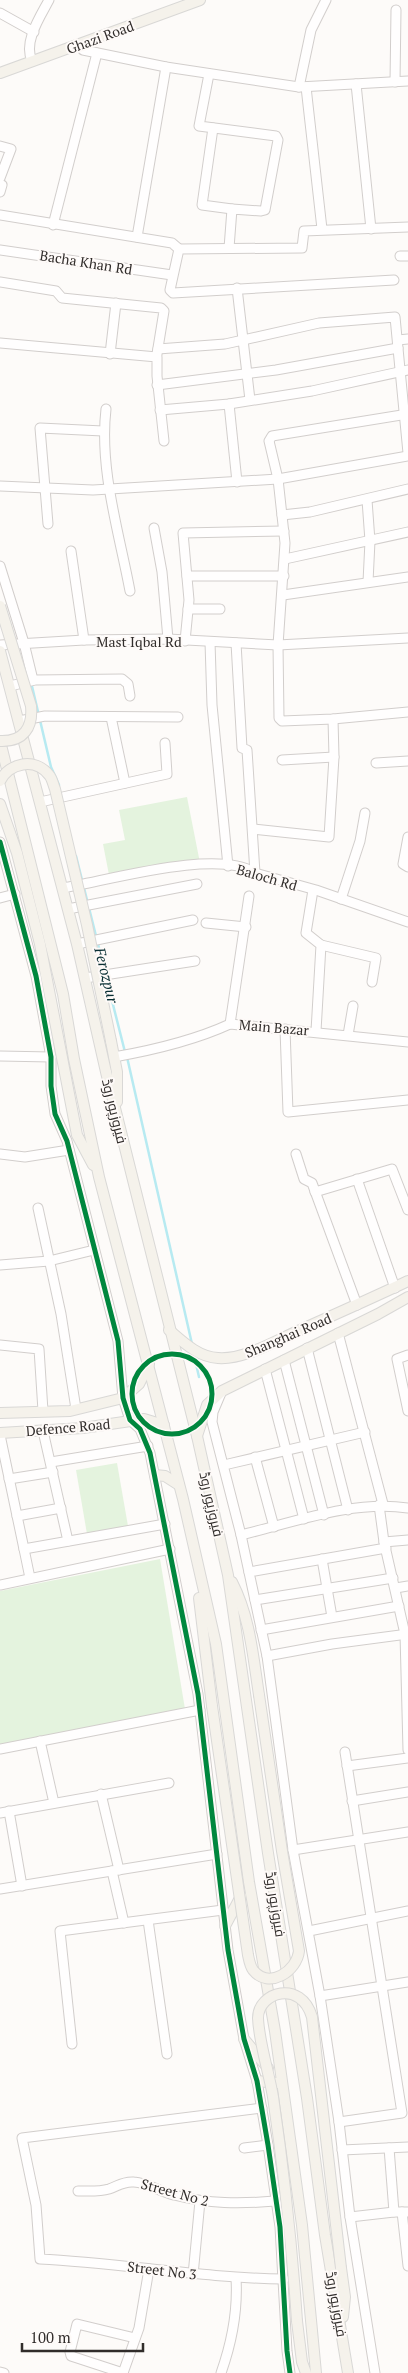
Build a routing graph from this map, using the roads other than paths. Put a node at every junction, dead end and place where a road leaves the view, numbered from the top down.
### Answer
1 (49, 0) edge
2 (200, 0) edge
3 (326, 0) edge
4 (396, 10) dead end
5 (0, 13) edge
6 (34, 32) junction
7 (82, 44) junction
8 (96, 53) junction
9 (32, 61) junction
10 (166, 67) junction
11 (0, 73) edge
12 (209, 74) junction
13 (408, 81) edge
14 (395, 82) junction
15 (356, 84) junction
16 (302, 87) junction
17 (213, 128) junction
18 (0, 146) edge
19 (0, 178) edge
20 (0, 184) edge
21 (0, 192) edge
22 (232, 209) junction
23 (0, 215) edge
24 (53, 225) junction
25 (408, 227) edge
26 (322, 229) junction
27 (371, 229) junction
28 (137, 237) junction
29 (229, 248) junction
30 (178, 249) junction
31 (0, 250) edge
32 (172, 275) junction
33 (394, 280) dead end
34 (0, 282) edge
35 (237, 288) junction
36 (116, 304) junction
37 (408, 339) edge
38 (243, 341) junction
39 (0, 343) edge
40 (398, 344) junction
41 (158, 353) junction
42 (110, 354) junction
43 (404, 371) edge
44 (246, 373) junction
45 (158, 385) junction
46 (250, 400) junction
47 (228, 404) junction
48 (106, 409) dead end
49 (160, 410) junction
50 (406, 414) edge
51 (103, 432) junction
52 (164, 441) dead end
53 (408, 454) edge
54 (278, 479) junction
55 (237, 482) junction
56 (0, 486) edge
57 (43, 488) junction
58 (110, 489) junction
59 (408, 490) edge
60 (367, 500) junction
61 (282, 515) junction
62 (48, 524) dead end
63 (154, 528) dead end
64 (284, 531) junction
65 (408, 532) edge
66 (370, 541) junction
67 (71, 551) dead end
68 (285, 559) junction
69 (0, 566) edge
70 (188, 576) junction
71 (284, 576) junction
72 (408, 577) edge
73 (368, 582) junction
74 (130, 591) dead end
75 (283, 595) junction
76 (0, 606) edge
77 (188, 609) junction
78 (220, 609) dead end
79 (408, 638) edge
80 (84, 640) junction
81 (168, 640) junction
82 (185, 641) junction
83 (210, 642) junction
84 (24, 643) junction
85 (236, 644) junction
86 (278, 644) junction
87 (0, 645) edge
88 (0, 651) edge
89 (33, 680) junction
90 (10, 686) junction
91 (130, 696) dead end
92 (408, 712) edge
93 (111, 717) junction
94 (178, 717) dead end
95 (333, 719) junction
96 (19, 721) junction
97 (0, 741) edge
98 (165, 744) dead end
99 (334, 757) junction
100 (282, 760) dead end
101 (408, 761) edge
102 (376, 763) dead end
103 (0, 781) edge
104 (125, 783) junction
105 (40, 802) junction
106 (0, 804) edge
107 (365, 813) dead end
108 (253, 829) junction
109 (408, 837) edge
110 (0, 842) edge
111 (228, 866) junction
112 (408, 867) edge
113 (255, 873) junction
114 (197, 884) dead end
115 (63, 888) junction
116 (313, 890) junction
117 (15, 894) junction
118 (249, 896) dead end
119 (0, 898) edge
120 (341, 899) junction
121 (68, 909) junction
122 (193, 920) dead end
123 (408, 922) edge
124 (206, 923) dead end
125 (246, 927) junction
126 (77, 944) junction
127 (321, 945) junction
128 (195, 961) dead end
129 (85, 978) junction
130 (372, 982) dead end
131 (353, 1006) dead end
132 (230, 1024) junction
133 (285, 1029) junction
134 (316, 1031) junction
135 (348, 1034) junction
136 (408, 1042) edge
137 (0, 1056) edge
138 (51, 1057) junction
139 (114, 1057) junction
140 (408, 1100) edge
141 (116, 1114) junction
142 (69, 1150) junction
143 (0, 1154) edge
144 (296, 1154) dead end
145 (99, 1177) junction
146 (357, 1179) junction
147 (316, 1192) junction
148 (38, 1208) dead end
149 (408, 1210) edge
150 (94, 1250) junction
151 (49, 1261) junction
152 (0, 1265) edge
153 (408, 1281) edge
154 (394, 1288) junction
155 (408, 1297) edge
156 (357, 1305) junction
157 (169, 1330) junction
158 (338, 1333) junction
159 (0, 1345) edge
160 (307, 1348) junction
161 (408, 1355) edge
162 (284, 1360) junction
163 (149, 1363) junction
164 (266, 1369) junction
165 (222, 1391) junction
166 (123, 1398) junction
167 (76, 1409) junction
168 (43, 1411) junction
169 (408, 1411) edge
170 (0, 1413) edge
171 (130, 1420) junction
172 (164, 1425) junction
173 (43, 1431) junction
174 (364, 1432) junction
175 (0, 1434) edge
176 (197, 1436) junction
177 (330, 1440) junction
178 (148, 1446) junction
179 (306, 1447) junction
180 (287, 1451) junction
181 (254, 1458) junction
182 (51, 1462) junction
183 (224, 1465) junction
184 (3, 1468) edge
185 (52, 1472) junction
186 (155, 1476) junction
187 (9, 1479) junction
188 (180, 1485) junction
189 (381, 1505) junction
190 (60, 1508) junction
191 (408, 1508) edge
192 (348, 1510) junction
193 (324, 1515) junction
194 (17, 1516) junction
195 (304, 1519) junction
196 (165, 1524) junction
197 (274, 1527) junction
198 (241, 1535) junction
199 (408, 1540) edge
200 (68, 1541) junction
201 (385, 1545) junction
202 (24, 1549) junction
203 (170, 1549) junction
204 (322, 1559) junction
205 (249, 1572) junction
206 (228, 1575) junction
207 (202, 1577) junction
208 (30, 1578) junction
209 (393, 1578) junction
210 (0, 1584) edge
211 (408, 1586) edge
212 (328, 1588) junction
213 (396, 1588) junction
214 (255, 1600) junction
215 (399, 1606) junction
216 (332, 1617) junction
217 (261, 1630) junction
218 (406, 1634) edge
219 (267, 1656) junction
220 (200, 1710) junction
221 (40, 1741) junction
222 (0, 1749) edge
223 (408, 1750) edge
224 (345, 1752) dead end
225 (408, 1758) edge
226 (347, 1766) junction
227 (170, 1783) dead end
228 (408, 1792) edge
229 (101, 1794) junction
230 (352, 1801) junction
231 (54, 1803) junction
232 (4, 1812) edge
233 (408, 1832) edge
234 (357, 1840) junction
235 (293, 1850) junction
236 (217, 1854) junction
237 (115, 1871) junction
238 (249, 1882) junction
239 (22, 1886) junction
240 (0, 1890) edge
241 (223, 1910) junction
242 (408, 1911) edge
243 (372, 1919) junction
244 (148, 1920) junction
245 (124, 1923) junction
246 (225, 1926) junction
247 (309, 1931) junction
248 (408, 1982) edge
249 (383, 1987) junction
250 (320, 1996) junction
251 (244, 2039) junction
252 (72, 2044) dead end
253 (167, 2054) dead end
254 (256, 2081) junction
255 (282, 2084) junction
256 (262, 2108) junction
257 (339, 2122) junction
258 (268, 2145) junction
259 (408, 2146) edge
260 (244, 2148) dead end
261 (389, 2148) junction
262 (342, 2150) junction
263 (78, 2191) dead end
264 (200, 2201) junction
265 (275, 2201) junction
266 (401, 2212) edge
267 (350, 2217) junction
268 (408, 2266) edge
269 (149, 2269) junction
270 (193, 2275) junction
271 (236, 2278) junction
272 (284, 2279) junction
273 (341, 2328) junction
274 (135, 2338) junction
275 (0, 2372) edge
276 (4, 2373) edge
277 (123, 2373) edge
278 (221, 2373) edge
279 (290, 2373) edge
280 (306, 2373) edge
281 (316, 2373) edge
282 (348, 2373) edge
283 (375, 2373) edge

1 - 6 street
2 - 7 main road, Ghazi Road
3 - 16 street
4 - 14 street
5 - 6 street
6 - 9 street
7 - 8 street
7 - 9 main road, Ghazi Road
8 - 10 street
8 - 24 street
9 - 11 main road, Ghazi Road
10 - 12 street
10 - 28 street
12 - 16 street
12 - 17 street
13 - 14 street
14 - 15 street
15 - 16 street
15 - 27 street
16 - 26 street
17 - 22 street
17 - 22 street
18 - 19 street
20 - 21 street
22 - 29 street
23 - 24 street
24 - 28 street
25 - 27 street
26 - 27 street
26 - 29 street
28 - 30 street
29 - 30 street
30 - 32 street
31 - 32 street, Bacha Khan Rd
32 - 35 street
33 - 35 street
34 - 36 street
35 - 38 street
36 - 41 street
36 - 42 street
37 - 40 street
38 - 40 street
38 - 41 street
38 - 44 street
39 - 42 street
40 - 43 street
40 - 44 street
41 - 42 street
41 - 45 street
43 - 46 street
43 - 50 street
44 - 45 street
44 - 46 street
45 - 49 street
46 - 47 street
47 - 49 street
47 - 55 street
48 - 51 street
49 - 52 street
50 - 53 street
50 - 54 street
51 - 57 street
51 - 58 street
53 - 54 street
54 - 55 street
54 - 61 street
55 - 58 street
56 - 57 street
57 - 58 street
57 - 62 street
58 - 74 street
59 - 60 street
60 - 61 street
60 - 66 street
61 - 64 street
63 - 81 street
64 - 68 street
64 - 70 street
65 - 66 street
66 - 68 street
66 - 73 street
67 - 80 street
68 - 71 street
69 - 84 street
70 - 71 street
70 - 77 street
71 - 75 street
72 - 73 street
73 - 75 street
75 - 86 street
76 - 97 main road, bridge
77 - 78 street
77 - 82 street
79 - 86 street, Mast Iqbal Rd
80 - 81 street, Mast Iqbal Rd
80 - 84 street, Mast Iqbal Rd
81 - 82 street, Mast Iqbal Rd
82 - 83 street, Mast Iqbal Rd
83 - 85 street, Mast Iqbal Rd
83 - 111 street
84 - 87 street, Mast Iqbal Rd
84 - 89 street
85 - 86 street, Mast Iqbal Rd
85 - 108 street
86 - 95 street
88 - 90 main road, فیروزپور روڈ
89 - 90 street
89 - 91 street
90 - 96 main road, فیروزپور روڈ
92 - 95 street
93 - 94 street
93 - 96 street
93 - 104 street
95 - 99 street
96 - 105 main road, فیروزپور روڈ
97 - 145 main road, فیروزپور روڈ
98 - 104 street
99 - 100 street
99 - 108 street
101 - 102 street
103 - 139 main road, bridge
104 - 105 street
105 - 115 main road, فیروزپور روڈ
106 - 145 main road
107 - 120 street
108 - 113 street
109 - 112 street
110 - 117 street
111 - 113 street, Baloch Rd
111 - 115 street, Baloch Rd
113 - 116 street, Baloch Rd
114 - 121 street
115 - 121 main road, فیروزپور روڈ
116 - 120 street, Baloch Rd
116 - 127 street
117 - 119 street
117 - 138 street
118 - 125 street
120 - 123 street, Baloch Rd
121 - 126 main road, فیروزپور روڈ
122 - 126 street
124 - 125 street
125 - 132 street
126 - 129 main road, فیروزپور روڈ
127 - 130 street
127 - 134 street
128 - 129 street
129 - 141 main road, فیروزپور روڈ
131 - 135 street
132 - 133 street, Main Bazar
132 - 139 street, Main Bazar
133 - 134 street, Main Bazar
133 - 140 street
134 - 135 street, Main Bazar
135 - 136 street, Main Bazar
137 - 138 street
138 - 142 street
139 - 141 main road
141 - 157 main road, فیروزپور روڈ
142 - 143 street
142 - 150 street
144 - 147 street
145 - 163 main road, فیروزپور روڈ
146 - 147 street
146 - 149 street
146 - 154 street
147 - 156 street
148 - 151 street
150 - 151 street
150 - 166 street
151 - 152 street
151 - 167 street
153 - 154 main road, Shanghai Road
154 - 156 main road, Shanghai Road
155 - 158 main road, Shanghai Road
156 - 157 main road, Shanghai Road
157 - 176 main road, فیروزپور روڈ
158 - 160 main road, Shanghai Road
158 - 174 street
159 - 168 street
160 - 162 main road, Shanghai Road
160 - 177 street
161 - 169 street
162 - 164 main road, Shanghai Road
162 - 179 street
163 - 166 main road
163 - 172 main road, فیروزپور روڈ
164 - 165 main road, Shanghai Road
164 - 180 street
165 - 176 main road, Shanghai Road
165 - 183 street
166 - 167 main road
166 - 171 street
167 - 168 main road
168 - 170 main road
171 - 172 main road, Defence Road
171 - 173 main road, Defence Road
171 - 178 street
172 - 188 main road, فیروزپور روڈ
173 - 175 main road, Defence Road
173 - 182 street
174 - 177 street
174 - 189 street
175 - 184 street
176 - 206 main road, فیروزپور روڈ
177 - 179 street
177 - 192 street
178 - 182 street
178 - 186 street
179 - 180 street
179 - 193 street
180 - 181 street
180 - 195 street
181 - 183 street
181 - 197 street
182 - 185 street
183 - 198 street
184 - 187 street
185 - 187 street
185 - 190 street
186 - 188 main road
186 - 196 street
187 - 194 street
188 - 207 main road, فیروزپور روڈ
189 - 191 street
189 - 192 street
189 - 201 street
190 - 194 street
190 - 200 street
192 - 193 street
193 - 195 street
194 - 202 street
195 - 197 street
196 - 200 street
196 - 203 street
197 - 198 street
198 - 205 street
199 - 201 street
200 - 202 street
201 - 204 street
201 - 209 street
202 - 208 street
203 - 208 street
203 - 220 street
204 - 205 street
204 - 212 street
205 - 214 street
206 - 207 main road, bridge
206 - 273 main road, فیروزپور روڈ
207 - 238 main road, فیروزپور روڈ
208 - 210 street
209 - 212 street
209 - 213 street
211 - 213 street
212 - 214 street
212 - 216 street
213 - 215 street
214 - 217 street
215 - 216 street
215 - 218 street
216 - 217 street
217 - 219 street
218 - 219 street
218 - 223 street
219 - 235 street
220 - 221 street
220 - 236 street
221 - 222 street
221 - 231 street
224 - 226 street
225 - 226 street
226 - 230 street
227 - 229 street
228 - 230 street
229 - 231 street
229 - 237 street
230 - 234 street
231 - 232 street
232 - 239 street
233 - 234 street
234 - 235 street
234 - 243 street
235 - 247 street
236 - 237 street
236 - 241 street
237 - 239 street
237 - 245 street
238 - 246 main road
238 - 255 main road, فیروزپور روڈ
239 - 240 street
241 - 244 street
241 - 246 street
242 - 243 street
243 - 247 street
243 - 249 street
244 - 245 street
244 - 253 street
245 - 252 street
246 - 251 street
247 - 250 street
248 - 249 street
249 - 250 street
249 - 257 street
250 - 257 street
251 - 254 street
251 - 255 main road
254 - 255 main road
254 - 256 street
255 - 281 main road, فیروزپور روڈ
256 - 258 street
256 - 269 street, Street No 3
257 - 262 street
258 - 260 street
258 - 265 street
259 - 261 street
261 - 262 street
261 - 266 street
262 - 267 street
263 - 264 street, Street No 2
264 - 265 street, Street No 2
264 - 270 street
265 - 272 street
266 - 267 street
266 - 268 street
267 - 283 street
269 - 270 street, Street No 3
269 - 274 street
270 - 271 street, Street No 3
271 - 272 street, Street No 3
271 - 278 street
272 - 279 street
273 - 280 main road, bridge
273 - 282 main road, فیروزپور روڈ
274 - 277 street
274 - 277 street
275 - 276 street

